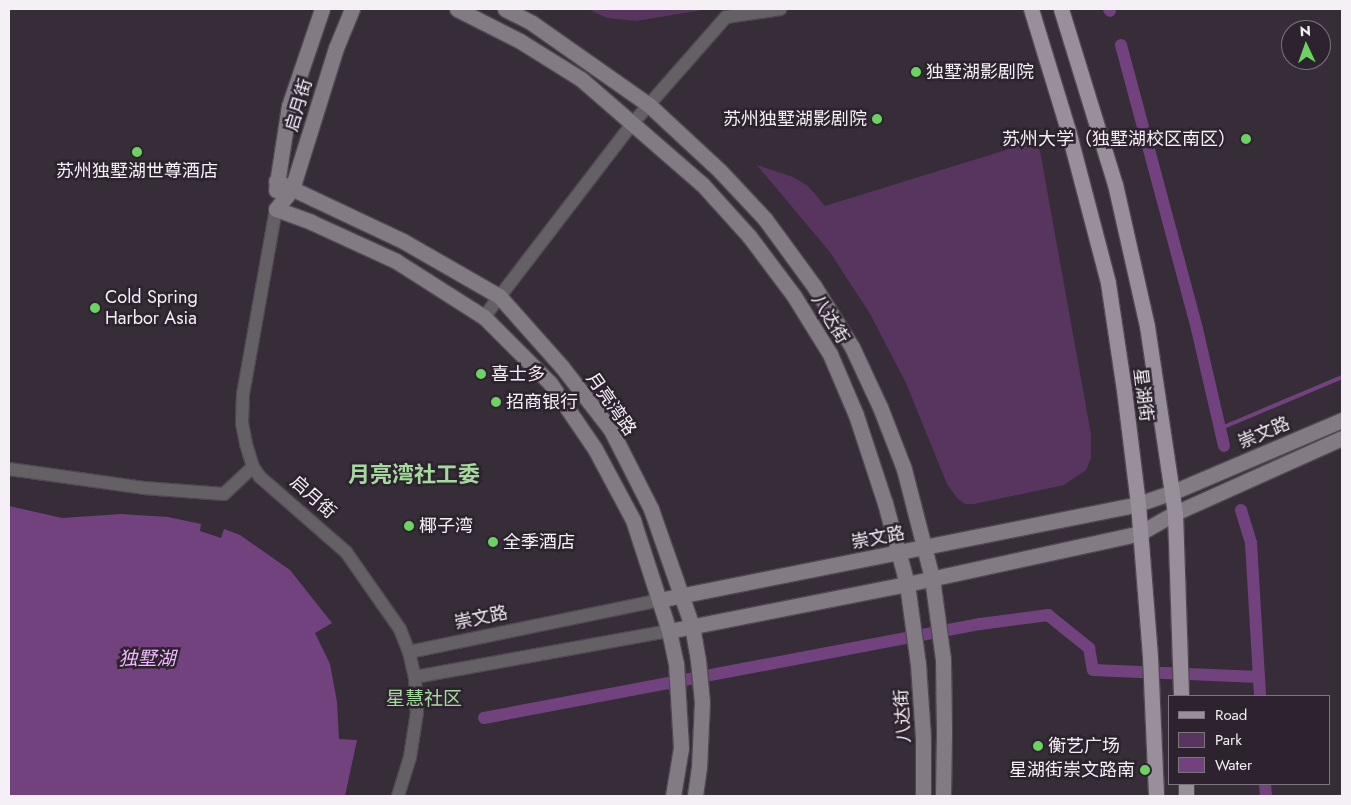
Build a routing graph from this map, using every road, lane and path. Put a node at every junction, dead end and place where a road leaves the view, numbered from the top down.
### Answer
1 (322, 9) edge
2 (352, 9) edge
3 (457, 9) edge
4 (505, 9) edge
5 (780, 9) edge
6 (1031, 9) edge
7 (1062, 9) edge
8 (649, 105) junction
9 (632, 124) junction
10 (276, 181) junction
11 (292, 189) junction
12 (276, 209) junction
13 (499, 296) junction
14 (484, 317) junction
15 (1342, 420) edge
16 (1342, 438) edge
17 (253, 467) junction
18 (9, 469) edge
19 (1173, 492) junction
20 (1138, 504) junction
21 (1174, 513) junction
22 (1140, 534) junction
23 (924, 548) junction
24 (900, 553) junction
25 (932, 578) junction
26 (907, 584) junction
27 (682, 595) junction
28 (659, 600) junction
29 (692, 626) junction
30 (669, 631) junction
31 (409, 652) junction
32 (415, 677) junction
33 (1181, 695) edge
34 (398, 796) edge
35 (673, 796) edge
36 (695, 796) edge
37 (923, 796) edge
38 (942, 796) edge
39 (1156, 796) edge

1 - 10 street, 启月街
2 - 11 street, 启月街
3 - 9 street, 八达街
4 - 8 street, 八达街
5 - 8 street
6 - 20 main road, 星湖街
7 - 19 main road, 星湖街
8 - 9 street
8 - 23 street, 八达街
9 - 13 street
9 - 24 street, 八达街
10 - 11 street, 月亮湾路
10 - 12 street, 启月街
11 - 12 street, 启月街
11 - 13 street, 月亮湾路
12 - 14 street
12 - 17 street, 启月街
13 - 14 street
13 - 27 street, 月亮湾路
14 - 28 street
15 - 19 street, 崇文路
16 - 21 street, 崇文路
17 - 18 street
17 - 31 street, 启月街
19 - 20 street, 崇文路
19 - 21 main road, 星湖街
20 - 22 main road, 星湖街
20 - 23 street, 崇文路
21 - 22 street, 崇文路
21 - 33 main road, 星湖街
22 - 25 street, 崇文路
22 - 39 main road, 星湖街
23 - 24 street, 崇文路
23 - 25 street, 八达街
24 - 26 street, 八达街
24 - 27 street, 崇文路
25 - 26 street, 崇文路
25 - 38 street, 八达街
26 - 29 street, 崇文路
26 - 37 street, 八达街
27 - 28 street, 崇文路
27 - 29 street, 月亮湾路
28 - 30 street
28 - 31 street, 崇文路
29 - 30 street, 崇文路
29 - 36 street, 月亮湾路
30 - 32 street, 崇文路
30 - 35 street
31 - 32 street, 启月街
32 - 34 street, 启月街

